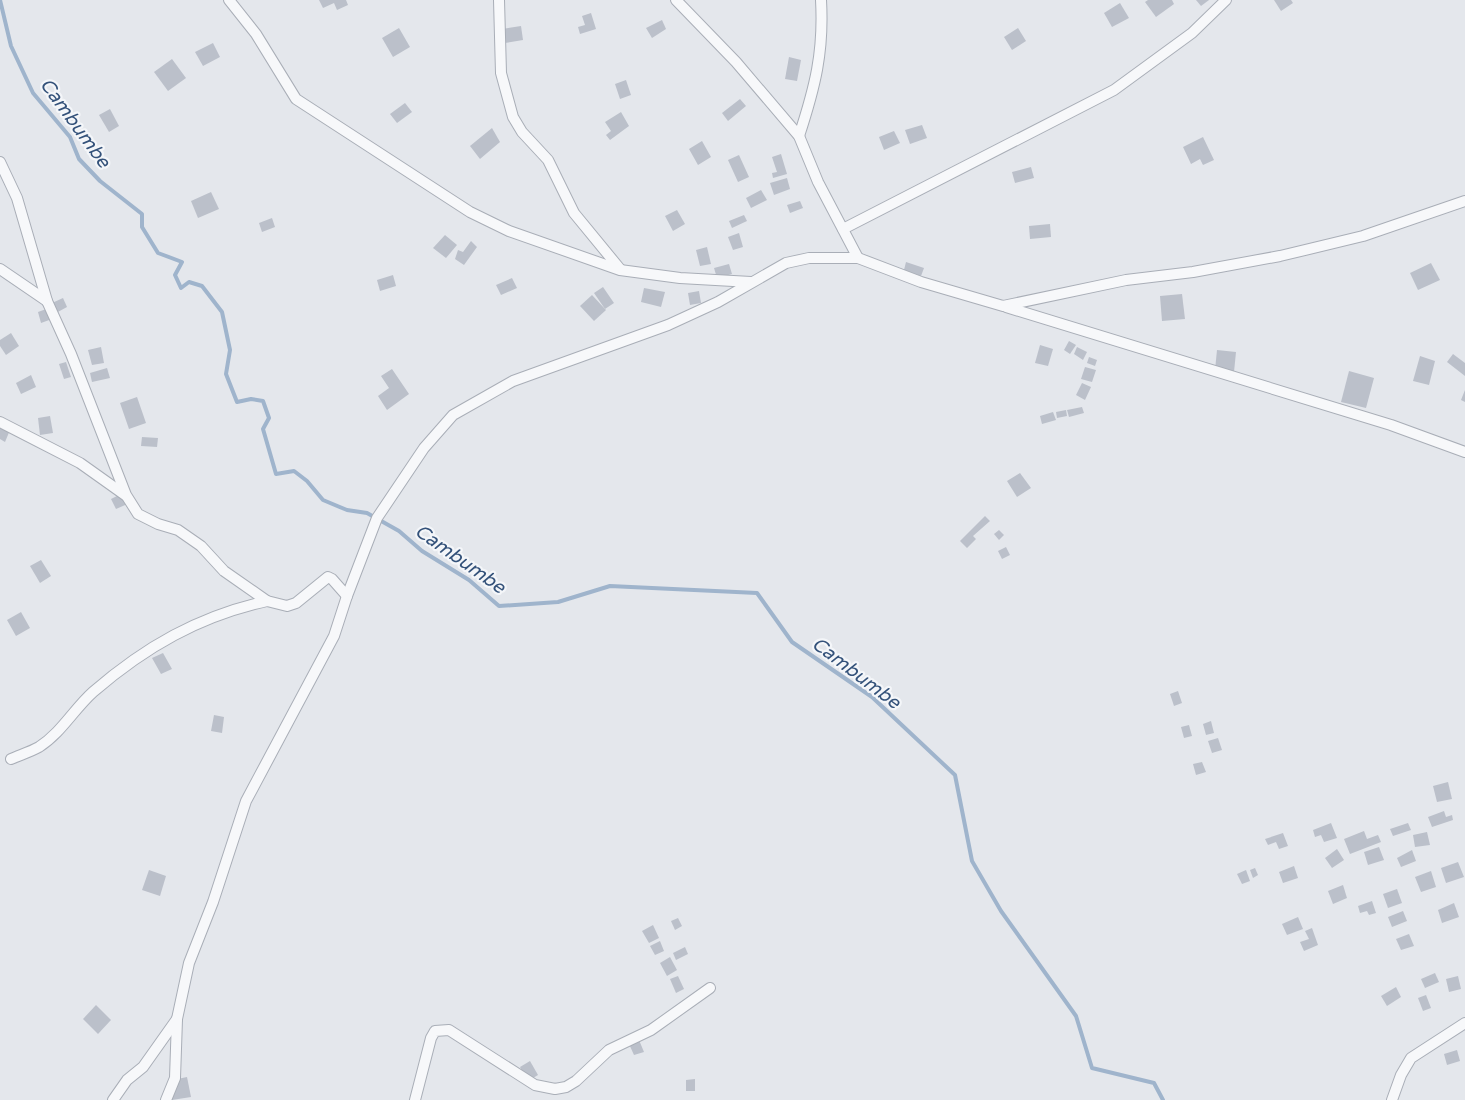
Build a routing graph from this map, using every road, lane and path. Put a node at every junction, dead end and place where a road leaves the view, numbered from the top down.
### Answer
1 (229, 0) edge
2 (499, 0) edge
3 (676, 0) edge
4 (821, 0) edge
5 (1226, 0) edge
6 (799, 136) junction
7 (0, 162) edge
8 (1465, 201) edge
9 (843, 229) junction
10 (858, 258) junction
11 (0, 269) edge
12 (620, 270) junction
13 (751, 282) junction
14 (47, 301) junction
15 (1003, 306) junction
16 (0, 422) edge
17 (1465, 452) edge
18 (126, 495) junction
19 (347, 596) junction
20 (267, 601) junction
21 (11, 759) dead end
22 (710, 988) dead end
23 (177, 1019) junction
24 (1465, 1023) edge
25 (112, 1100) edge
26 (166, 1100) edge
27 (415, 1100) edge
28 (1392, 1100) edge

1 - 12 street
2 - 12 street
3 - 6 street
4 - 6 street
5 - 9 street
6 - 9 street
7 - 14 street
8 - 15 street
9 - 10 street
10 - 13 street
10 - 15 street
11 - 14 street
12 - 13 street
13 - 19 street
14 - 18 street
15 - 17 street
16 - 18 street
18 - 20 street
19 - 20 street
19 - 23 street
20 - 21 street
22 - 27 street
23 - 25 street
23 - 26 street
24 - 28 street

